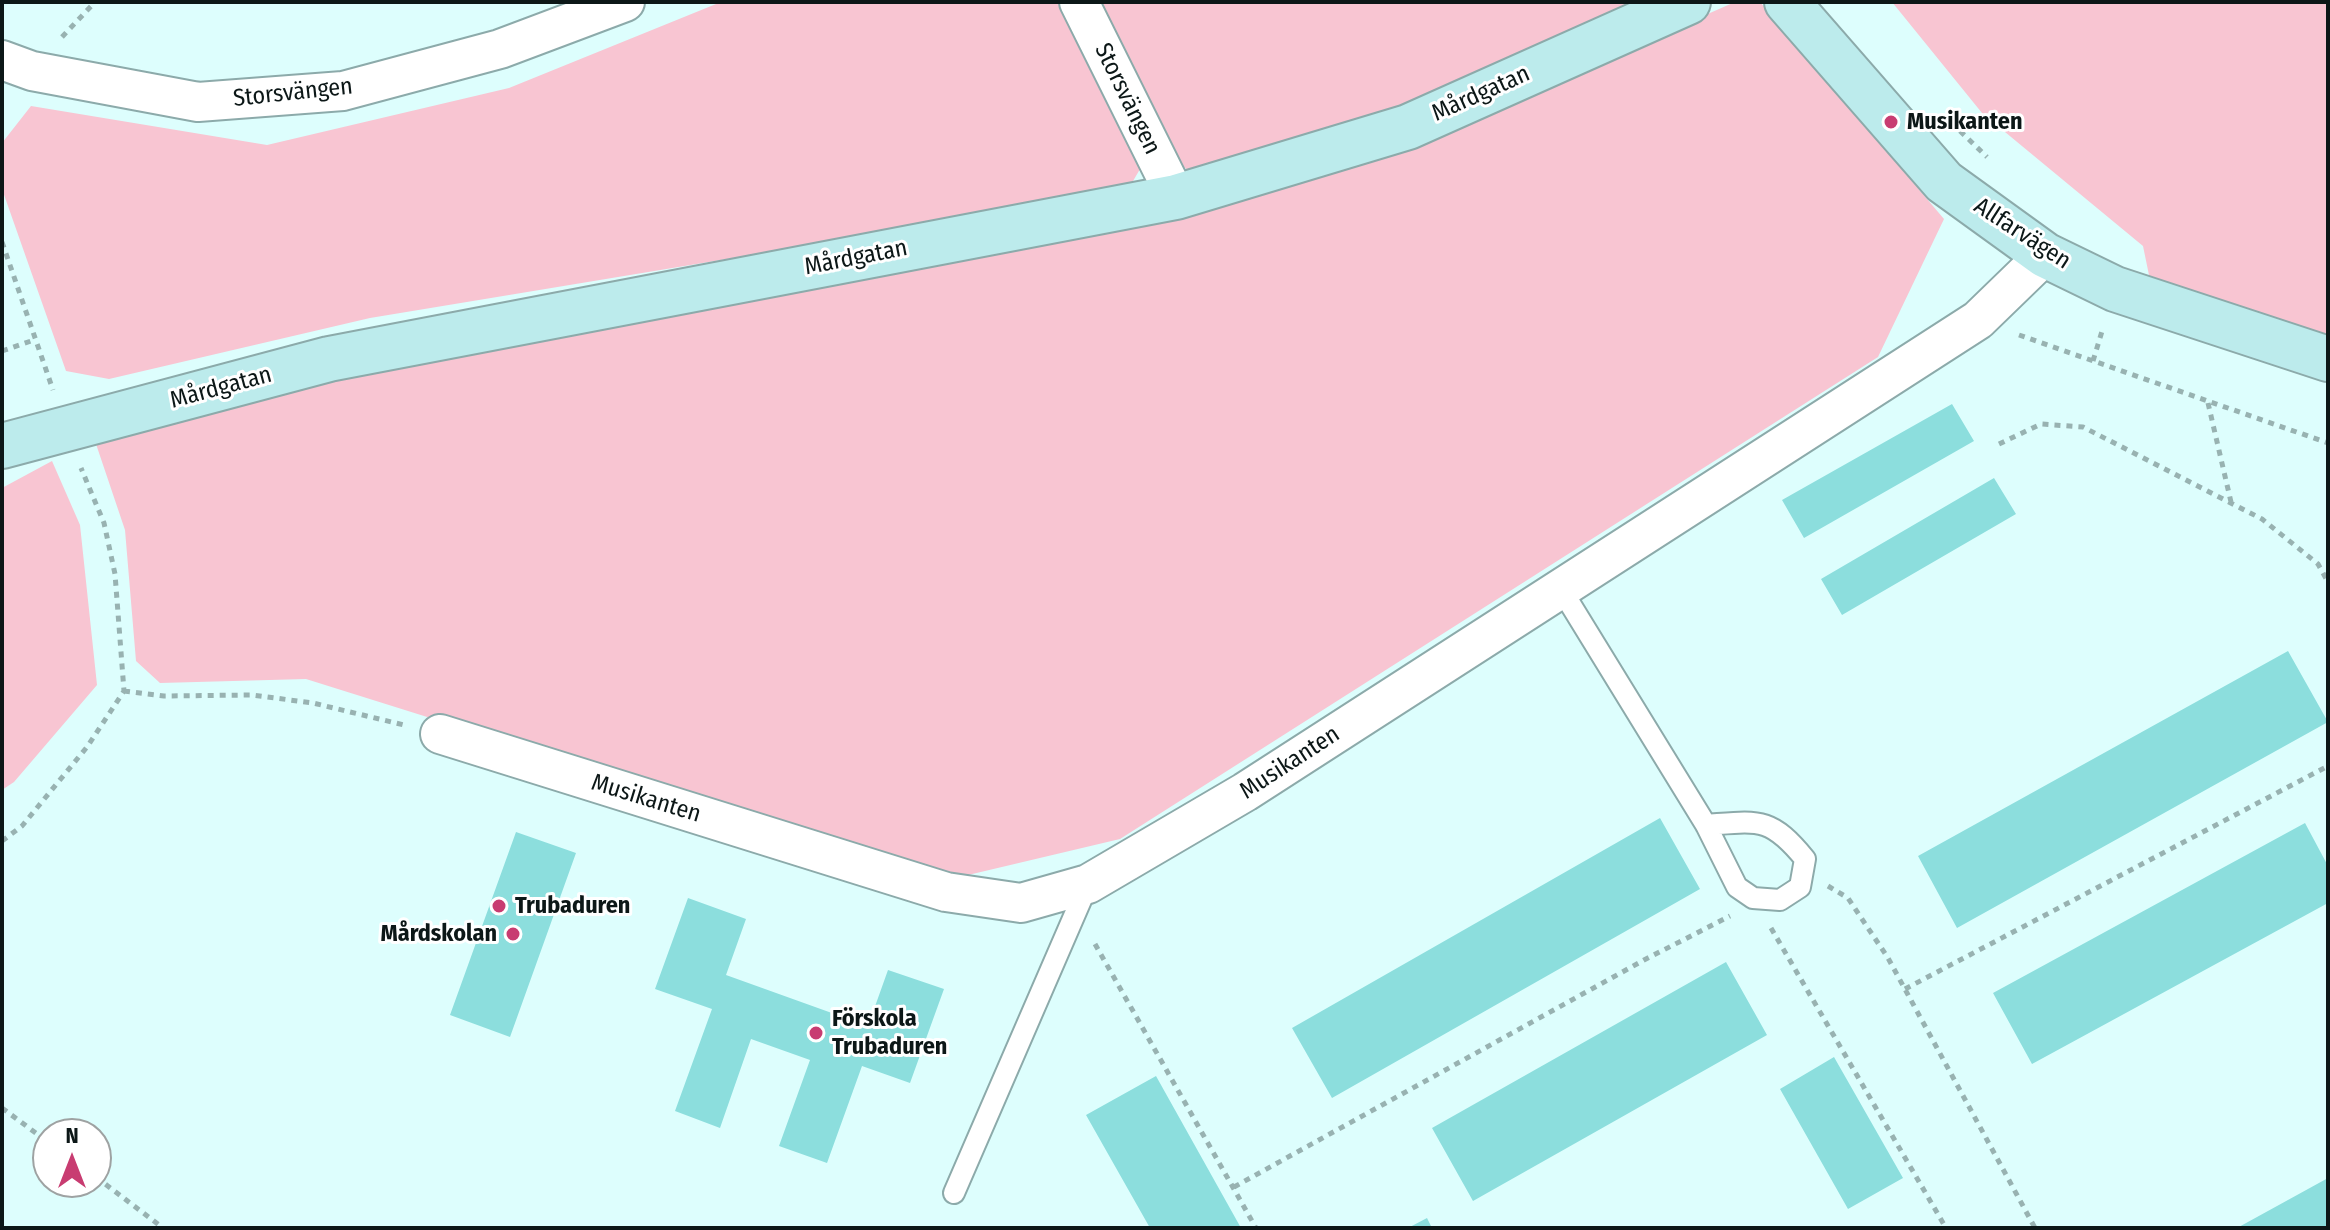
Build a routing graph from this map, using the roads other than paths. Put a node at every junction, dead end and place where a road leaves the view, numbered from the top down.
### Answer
1 (625, 2) edge
2 (1079, 2) edge
3 (1688, 2) edge
4 (1787, 2) edge
5 (2, 60) edge
6 (1176, 197) junction
7 (2045, 255) junction
8 (2328, 359) edge
9 (2, 446) edge
10 (1561, 589) junction
11 (440, 734) road end
12 (1706, 825) junction
13 (1083, 898) junction
14 (954, 1193) dead end

1 - 5 street, Storsvängen
2 - 6 street, Storsvängen
3 - 6 street, Mårdgatan
4 - 7 street, Allfarvägen
6 - 9 street, Mårdgatan
7 - 8 street, Allfarvägen
7 - 10 street, Musikanten
10 - 12 lane
10 - 13 street, Musikanten
11 - 13 street, Musikanten
12 - 12 lane
13 - 14 lane

